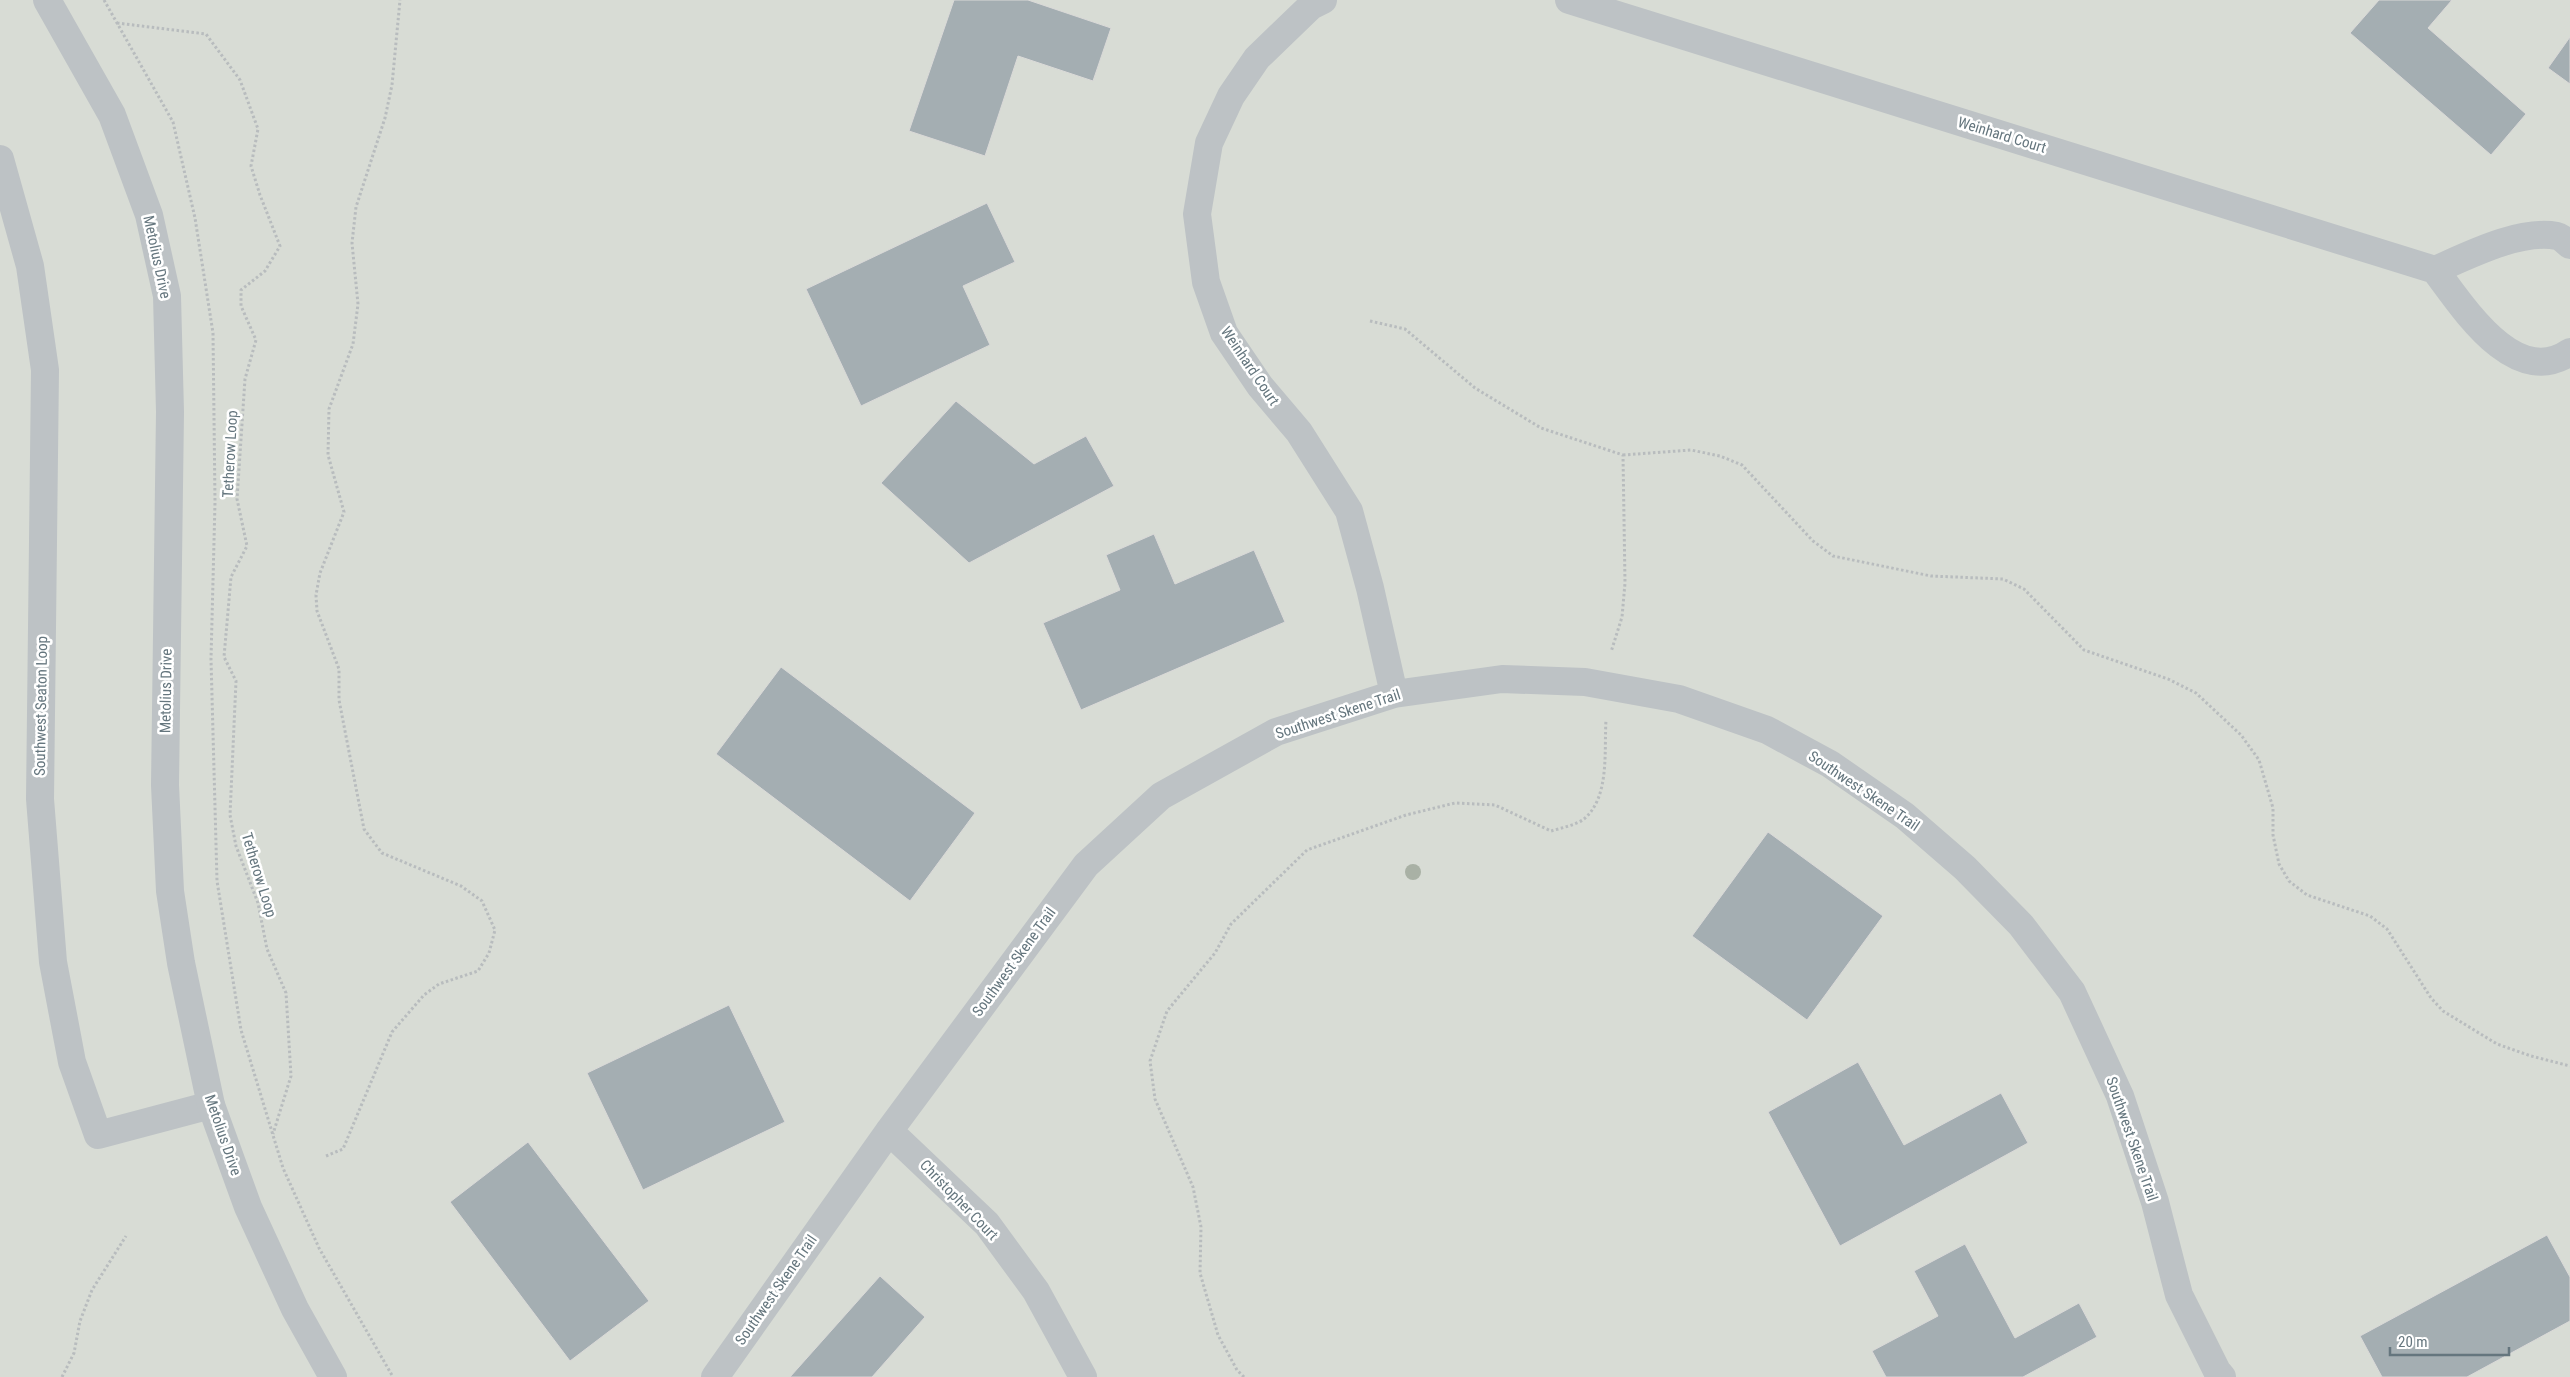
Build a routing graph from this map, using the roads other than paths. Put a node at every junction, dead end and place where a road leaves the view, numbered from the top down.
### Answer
1 (47, 0) edge
2 (1323, 0) edge
3 (1569, 0) edge
4 (0, 159) edge
5 (2570, 244) edge
6 (2435, 270) junction
7 (2570, 352) edge
8 (1394, 694) junction
9 (211, 1105) junction
10 (889, 1131) junction
11 (333, 1377) edge
12 (715, 1377) edge
13 (1083, 1377) edge
14 (2222, 1377) edge

1 - 9 street, Metolius Drive
2 - 8 street, Weinhard Court
3 - 6 street, Weinhard Court
4 - 9 street, Southwest Seaton Loop
5 - 6 street
6 - 7 street
8 - 10 street, Southwest Skene Trail
8 - 14 street, Southwest Skene Trail
9 - 11 street, Metolius Drive
10 - 12 street, Southwest Skene Trail
10 - 13 street, Christopher Court

